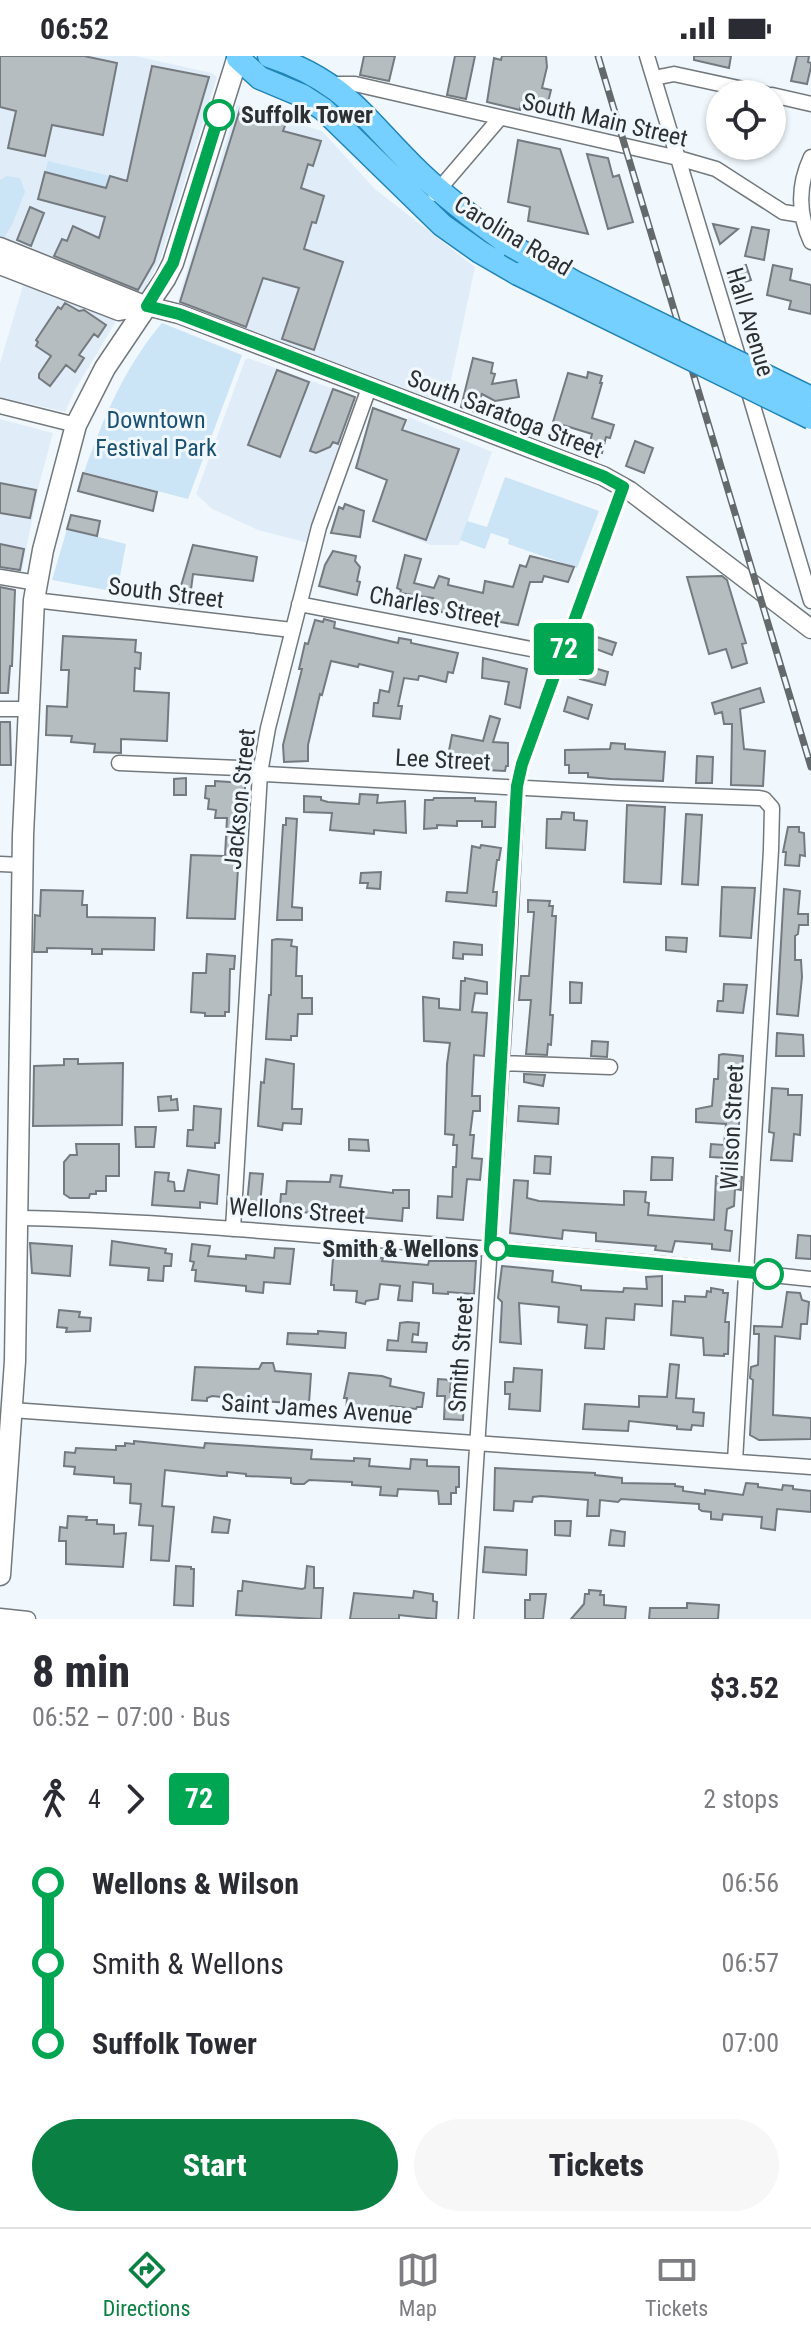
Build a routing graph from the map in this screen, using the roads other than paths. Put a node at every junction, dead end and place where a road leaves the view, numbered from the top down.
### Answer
1 (240, 56) edge
2 (269, 56) edge
3 (647, 56) edge
4 (654, 78) junction
5 (706, 81) edge
6 (330, 84) junction
7 (786, 99) edge
8 (811, 104) edge
9 (500, 118) junction
10 (811, 157) edge
11 (678, 158) junction
12 (439, 190) junction
13 (422, 208) junction
14 (802, 215) junction
15 (811, 242) edge
16 (0, 247) edge
17 (0, 265) edge
18 (147, 306) junction
19 (369, 388) junction
20 (810, 404) edge
21 (0, 406) edge
22 (76, 425) junction
23 (623, 487) junction
24 (0, 577) edge
25 (35, 592) junction
26 (811, 601) edge
27 (299, 604) junction
28 (811, 629) edge
29 (292, 630) junction
30 (562, 655) junction
31 (0, 709) edge
32 (27, 709) junction
33 (119, 763) dead end
34 (260, 773) junction
35 (517, 786) junction
36 (764, 799) joint
37 (0, 864) edge
38 (23, 865) junction
39 (501, 1063) junction
40 (610, 1067) dead end
41 (9, 1218) edge
42 (233, 1229) junction
43 (490, 1249) junction
44 (746, 1272) junction
45 (811, 1279) edge
46 (7, 1361) edge
47 (12, 1410) junction
48 (477, 1442) junction
49 (735, 1461) junction
50 (811, 1467) edge
51 (2, 1522) edge
52 (0, 1575) edge
53 (0, 1616) edge
54 (28, 1619) edge
55 (466, 1619) edge

1 - 13 main road, Carolina Road
1 - 18 main road
2 - 6 main road, Carolina Road
3 - 4 street, Hall Avenue
4 - 5 street
4 - 11 street, Hall Avenue
6 - 9 street, South Main Street
6 - 12 main road, Carolina Road
7 - 8 street
9 - 11 street, South Main Street
9 - 12 street, South Main Street
10 - 14 street
11 - 14 street, South Main Street
11 - 26 street, Hall Avenue
12 - 13 street, South Main Street
12 - 20 main road, Carolina Road, bridge
13 - 20 main road, Carolina Road, bridge
14 - 15 street
16 - 18 street
17 - 18 street
18 - 19 street, South Saratoga Street
18 - 22 main road
19 - 23 street, South Saratoga Street
19 - 27 street, Jackson Street
21 - 22 street
22 - 25 main road
23 - 28 street, South Saratoga Street
23 - 30 street, Smith Street
24 - 25 street, South Street
25 - 29 street, South Street
25 - 32 main road
27 - 29 street, Jackson Street
27 - 30 street, Charles Street
29 - 34 street, Jackson Street
30 - 35 street, Smith Street
31 - 32 street
32 - 38 main road
33 - 34 street, Lee Street
34 - 35 street, Lee Street
34 - 42 street, Jackson Street
35 - 36 street, Lee Street
35 - 39 street, Smith Street
36 - 44 street, Wilson Street
37 - 38 street
38 - 41 main road
39 - 40 street
39 - 43 street, Smith Street
41 - 42 street, Wellons Street
41 - 46 main road
42 - 43 street, Wellons Street
43 - 44 street, Wellons Street
43 - 48 street, Smith Street
44 - 45 street, Wellons Street
44 - 49 street, Wilson Street
46 - 47 main road
47 - 48 street, Saint James Avenue
47 - 51 main road
48 - 49 street, Saint James Avenue
48 - 55 street, Smith Street
49 - 50 street, Saint James Avenue
51 - 52 main road
53 - 54 street

